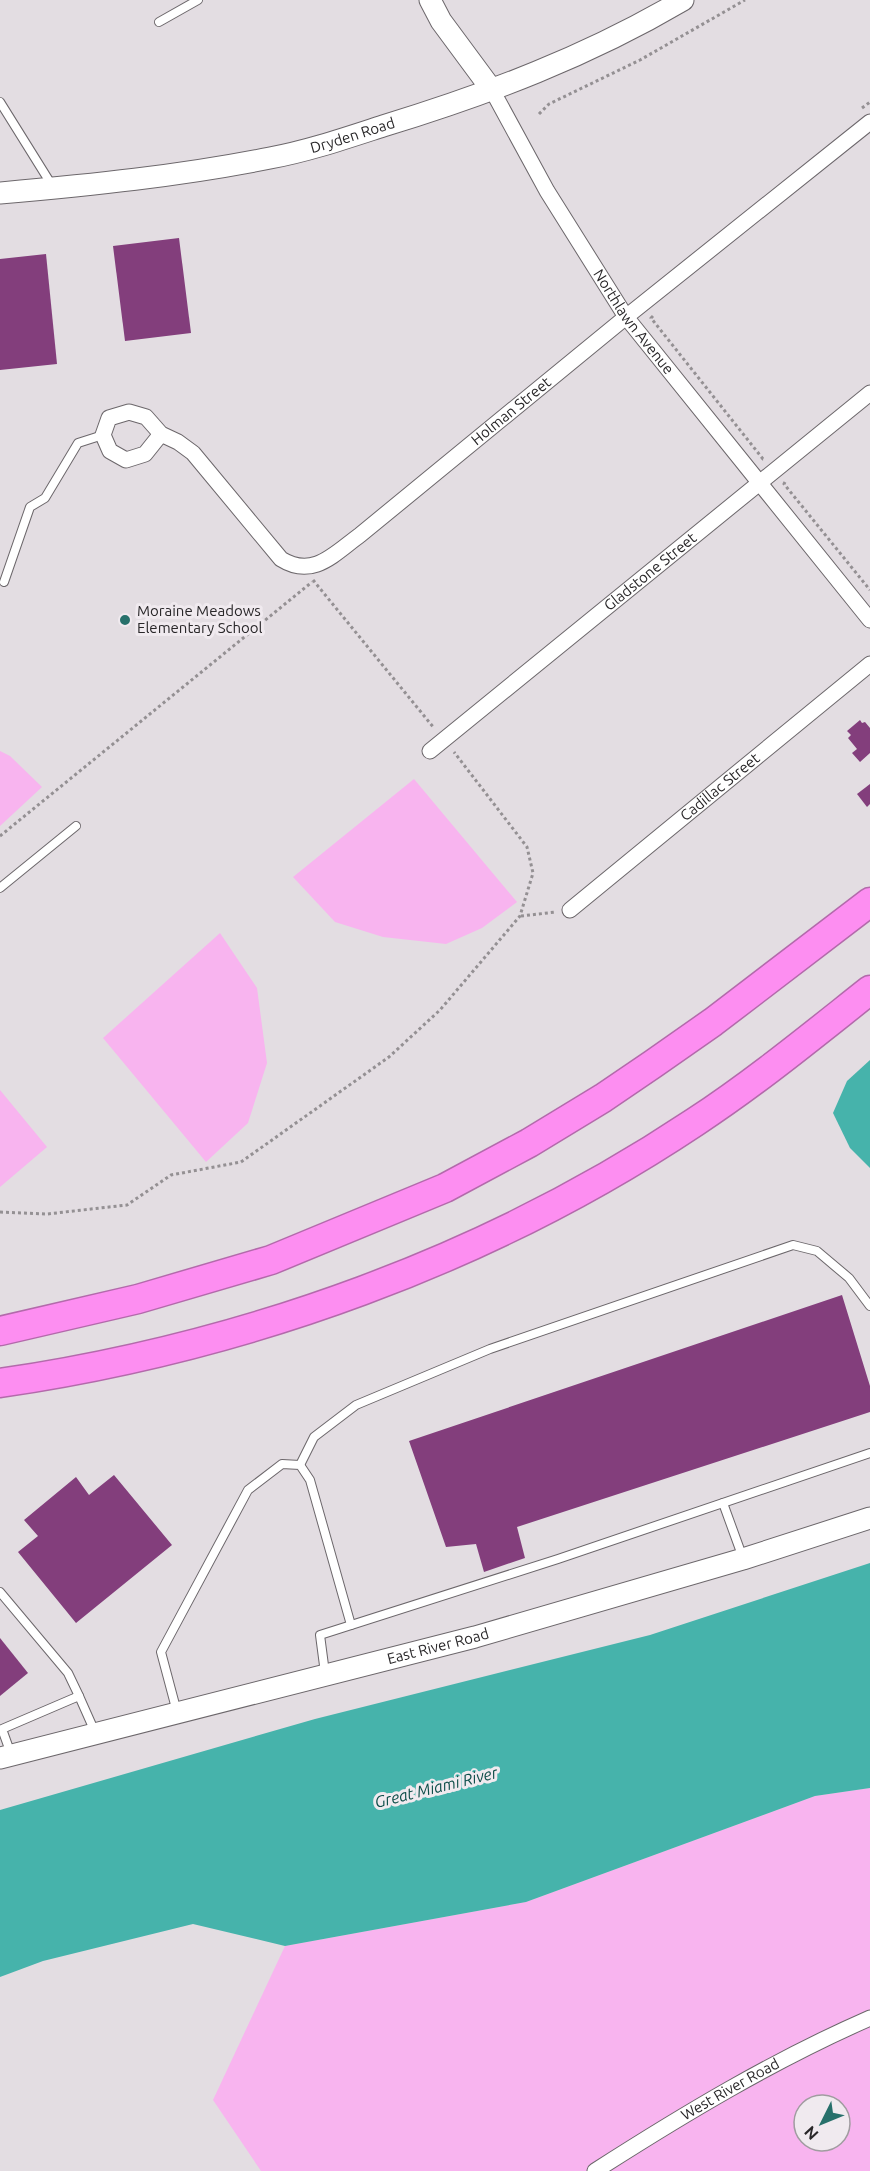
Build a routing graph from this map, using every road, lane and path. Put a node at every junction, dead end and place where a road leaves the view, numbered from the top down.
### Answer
1 (198, 0) edge
2 (430, 0) edge
3 (683, 0) edge
4 (745, 0) edge
5 (159, 22) dead end
6 (492, 90) junction
7 (0, 102) edge
8 (539, 114) dead end
9 (870, 122) edge
10 (54, 188) junction
11 (0, 193) edge
12 (660, 311) dead end
13 (626, 317) junction
14 (870, 393) edge
15 (161, 434) junction
16 (103, 435) junction
17 (766, 459) dead end
18 (792, 477) dead end
19 (759, 483) junction
20 (312, 574) junction
21 (4, 582) dead end
22 (870, 590) edge
23 (870, 620) edge
24 (870, 664) edge
25 (444, 740) junction
26 (430, 751) dead end
27 (76, 826) dead end
28 (0, 836) edge
29 (0, 888) edge
30 (870, 902) edge
31 (570, 910) joint
32 (520, 916) junction
33 (870, 990) edge
34 (0, 1212) edge
35 (870, 1306) edge
36 (0, 1331) edge
37 (0, 1383) edge
38 (870, 1453) edge
39 (300, 1465) junction
40 (723, 1503) junction
41 (870, 1518) edge
42 (743, 1559) junction
43 (0, 1592) edge
44 (351, 1625) junction
45 (325, 1675) junction
46 (79, 1696) junction
47 (178, 1713) junction
48 (1, 1729) edge
49 (96, 1734) junction
50 (6, 1757) edge
51 (870, 2018) edge
52 (595, 2171) edge

1 - 5 lane
2 - 6 street, Northlawn Avenue
3 - 6 street, Dryden Road
4 - 8 path
6 - 10 street, Dryden Road
6 - 13 street, Northlawn Avenue
7 - 10 lane
9 - 13 street, Holman Street
10 - 11 street, Dryden Road
12 - 17 path
13 - 19 street, Northlawn Avenue
13 - 20 street, Holman Street
14 - 19 street, Gladstone Street
15 - 16 street
15 - 16 street
15 - 20 street
16 - 21 lane
18 - 22 path
19 - 23 street, Northlawn Avenue
19 - 25 street, Gladstone Street
20 - 25 path
20 - 28 path
24 - 31 street, Cadillac Street
25 - 26 street, Gladstone Street
25 - 32 path
27 - 29 lane
30 - 36 highway
31 - 32 path
32 - 34 path
33 - 37 highway
35 - 39 lane
38 - 40 lane
39 - 44 lane
39 - 47 lane
40 - 42 lane
40 - 44 lane
41 - 42 street, East River Road
42 - 45 street, East River Road
43 - 46 lane
44 - 45 lane
45 - 47 street, East River Road
46 - 48 lane
46 - 49 lane
47 - 49 street, East River Road
48 - 50 lane
49 - 50 street, East River Road
51 - 52 street, West River Road

